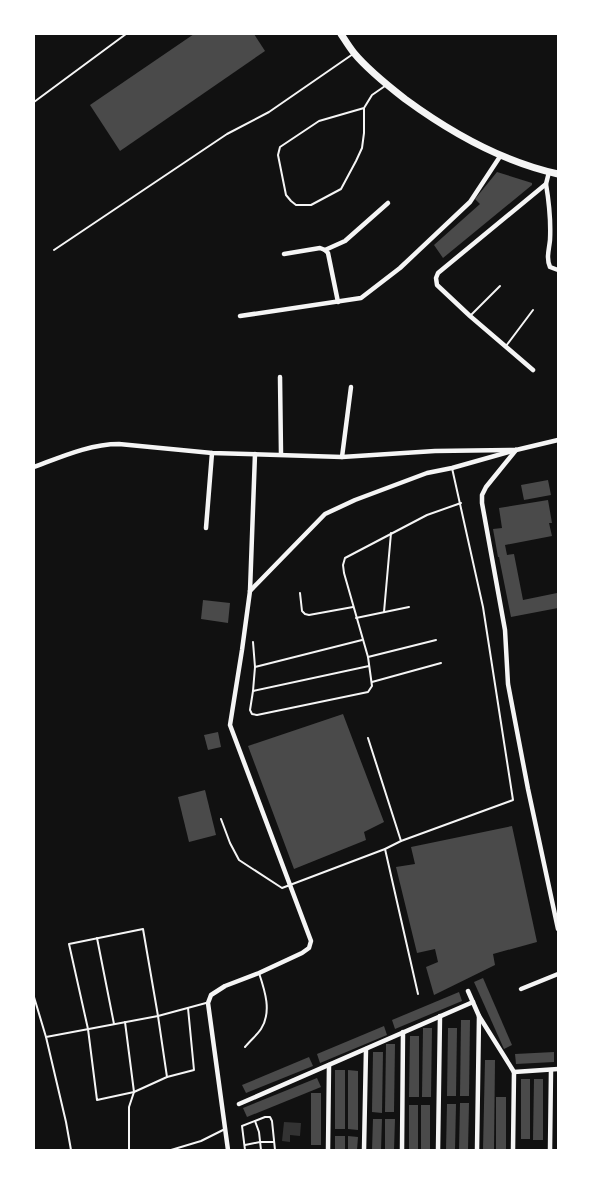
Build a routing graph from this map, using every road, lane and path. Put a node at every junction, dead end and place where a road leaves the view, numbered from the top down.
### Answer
1 (126, 34) edge
2 (341, 34) edge
3 (355, 53) junction
4 (386, 85) junction
5 (34, 102) edge
6 (364, 108) junction
7 (501, 155) junction
8 (550, 172) junction
9 (558, 174) edge
10 (546, 184) junction
11 (388, 203) dead end
12 (54, 250) dead end
13 (325, 250) junction
14 (284, 254) dead end
15 (558, 270) edge
16 (500, 286) dead end
17 (338, 302) junction
18 (533, 310) dead end
19 (240, 316) dead end
20 (470, 316) junction
21 (505, 347) junction
22 (533, 370) dead end
23 (280, 377) dead end
24 (351, 387) dead end
25 (558, 440) edge
26 (516, 450) junction
27 (212, 453) junction
28 (255, 454) junction
29 (281, 454) junction
30 (342, 457) junction
31 (34, 467) edge
32 (452, 468) junction
33 (461, 503) junction
34 (206, 528) dead end
35 (390, 533) junction
36 (250, 591) junction
37 (300, 593) dead end
38 (353, 607) junction
39 (409, 607) dead end
40 (384, 612) junction
41 (356, 618) junction
42 (363, 640) junction
43 (436, 640) dead end
44 (253, 642) dead end
45 (368, 657) junction
46 (440, 663) dead end
47 (369, 666) junction
48 (255, 667) junction
49 (372, 682) junction
50 (253, 691) junction
51 (368, 738) dead end
52 (221, 819) dead end
53 (401, 841) junction
54 (385, 849) junction
55 (289, 885) junction
56 (558, 929) edge
57 (97, 938) junction
58 (259, 974) junction
59 (558, 974) edge
60 (521, 989) dead end
61 (468, 992) dead end
62 (418, 994) dead end
63 (34, 997) edge
64 (208, 1002) junction
65 (473, 1002) junction
66 (188, 1008) junction
67 (158, 1016) junction
68 (440, 1016) junction
69 (479, 1016) junction
70 (125, 1022) junction
71 (114, 1024) junction
72 (88, 1029) junction
73 (403, 1032) junction
74 (46, 1037) junction
75 (245, 1047) dead end
76 (366, 1048) junction
77 (329, 1065) junction
78 (550, 1070) junction
79 (558, 1070) edge
80 (514, 1072) junction
81 (167, 1076) junction
82 (134, 1092) junction
83 (239, 1104) dead end
84 (255, 1121) junction
85 (225, 1129) junction
86 (260, 1142) junction
87 (274, 1142) junction
88 (245, 1146) junction
89 (71, 1150) edge
90 (129, 1150) edge
91 (171, 1150) edge
92 (228, 1150) edge
93 (245, 1150) edge
94 (261, 1150) edge
95 (275, 1150) edge
96 (328, 1150) edge
97 (364, 1150) edge
98 (402, 1150) edge
99 (438, 1150) edge
100 (477, 1150) edge
101 (513, 1150) edge
102 (550, 1150) edge

1 - 5 lane
2 - 3 main road
3 - 4 main road
3 - 12 lane
4 - 6 lane
4 - 7 main road
6 - 6 lane
7 - 8 main road
7 - 17 street
8 - 9 main road
8 - 10 street
10 - 15 street
10 - 20 street
11 - 13 street
13 - 14 street
13 - 17 street
16 - 20 lane
17 - 19 street
18 - 21 lane
20 - 21 street
21 - 22 street
23 - 29 street
24 - 30 street
25 - 26 street
26 - 30 street
26 - 32 street
26 - 56 street
27 - 28 street
27 - 31 street
27 - 34 street
28 - 29 street
28 - 36 street
29 - 30 street
32 - 33 lane
32 - 36 street
33 - 35 lane
33 - 53 lane
35 - 38 lane
35 - 40 lane
36 - 55 street
37 - 38 lane
38 - 41 lane
39 - 40 lane
40 - 41 lane
41 - 42 lane
42 - 45 lane
42 - 48 lane
43 - 45 lane
44 - 48 lane
45 - 47 lane
46 - 49 lane
47 - 49 lane
47 - 50 lane
48 - 50 lane
49 - 50 lane
51 - 53 lane
52 - 55 lane
53 - 54 lane
54 - 55 lane
54 - 62 lane
55 - 58 street
57 - 67 lane
57 - 71 lane
57 - 72 lane
58 - 64 street
58 - 75 lane
59 - 60 street
61 - 65 street
63 - 74 lane
64 - 66 lane
64 - 85 street
65 - 68 street
65 - 69 street
66 - 67 lane
66 - 81 lane
67 - 70 lane
67 - 81 lane
68 - 73 street
68 - 99 street
69 - 80 street
69 - 100 street
70 - 71 lane
70 - 82 lane
71 - 72 lane
72 - 74 lane
72 - 82 lane
73 - 76 street
73 - 98 street
74 - 89 lane
76 - 77 street
76 - 97 street
77 - 83 street
77 - 96 street
78 - 79 street
78 - 80 street
78 - 102 street
80 - 101 street
81 - 82 lane
82 - 90 lane
84 - 86 path
84 - 87 path
84 - 88 path
85 - 91 lane
85 - 92 street
86 - 87 path
86 - 88 path
86 - 94 path
87 - 95 path
88 - 93 path

